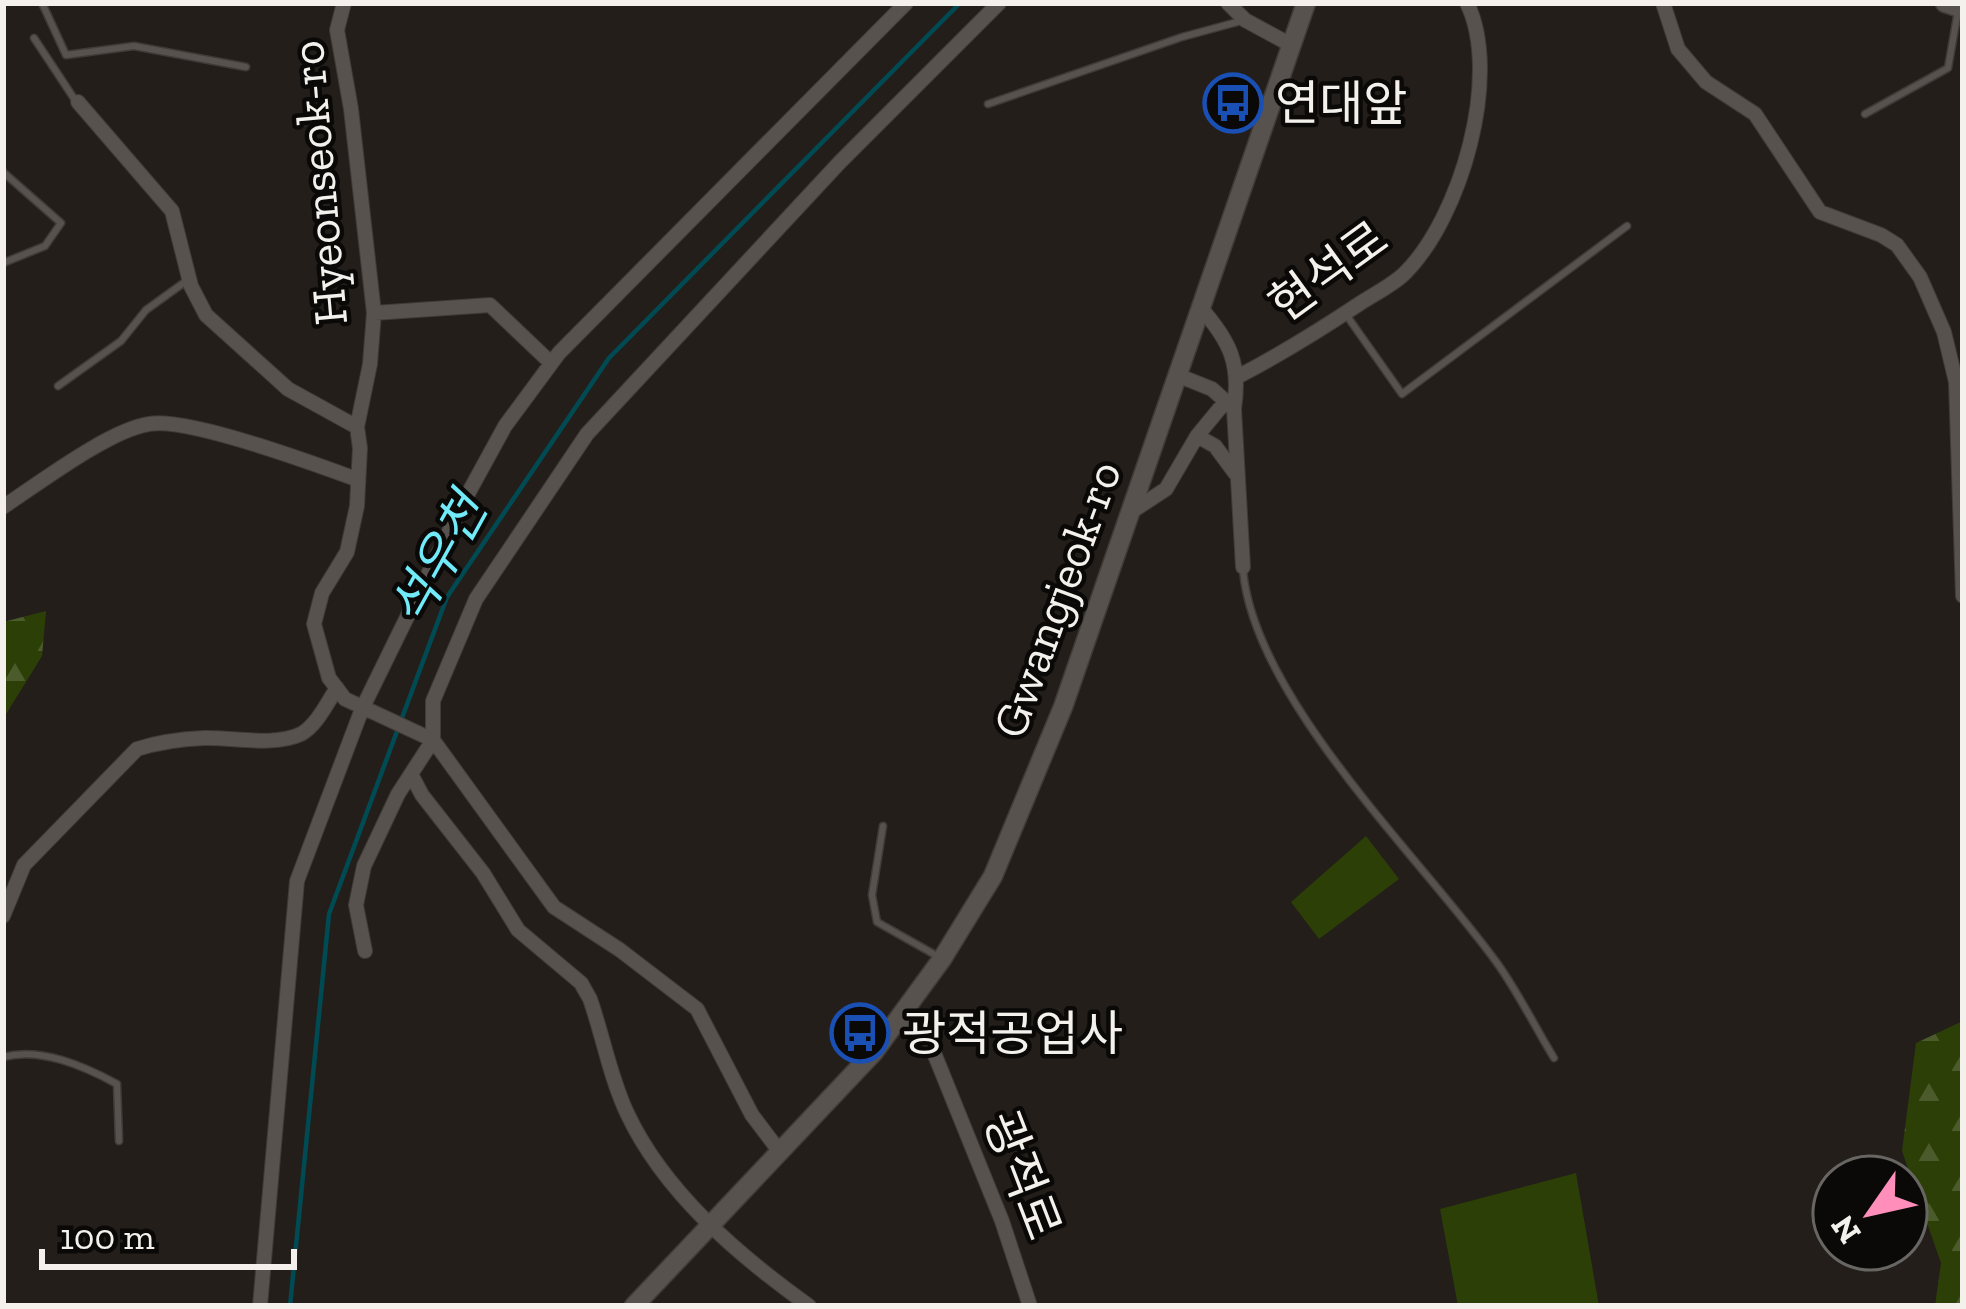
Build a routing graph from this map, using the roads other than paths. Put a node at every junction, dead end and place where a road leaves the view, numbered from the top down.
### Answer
1 (42, 3) edge
2 (344, 3) edge
3 (906, 3) edge
4 (999, 3) edge
5 (1228, 3) edge
6 (1306, 3) edge
7 (1467, 3) edge
8 (1663, 3) edge
9 (1956, 6) edge
10 (1245, 20) junction
11 (34, 38) dead end
12 (1291, 45) junction
13 (246, 68) dead end
14 (78, 102) joint
15 (988, 104) dead end
16 (1864, 114) dead end
17 (3, 172) edge
18 (1627, 226) dead end
19 (3, 263) edge
20 (189, 279) junction
21 (1201, 307) junction
22 (1345, 313) junction
23 (374, 314) junction
24 (551, 363) junction
25 (1177, 375) junction
26 (1239, 376) junction
27 (58, 386) dead end
28 (1230, 406) junction
29 (1960, 413) edge
30 (357, 427) junction
31 (1197, 436) junction
32 (1235, 473) junction
33 (356, 479) junction
34 (3, 507) edge
35 (1127, 514) junction
36 (1243, 567) joint
37 (1963, 596) edge
38 (337, 688) junction
39 (362, 709) junction
40 (428, 736) junction
41 (412, 776) junction
42 (883, 826) dead end
43 (3, 916) edge
44 (365, 951) dead end
45 (943, 959) junction
46 (902, 1015) junction
47 (3, 1057) edge
48 (1554, 1058) dead end
49 (119, 1141) dead end
50 (776, 1157) junction
51 (715, 1221) junction
52 (260, 1306) edge
53 (634, 1306) edge
54 (809, 1306) edge
55 (1030, 1306) edge

1 - 13 lane
2 - 23 street, Hyeonseok-ro
3 - 24 street
4 - 40 street
5 - 10 street
6 - 12 main road, Gwangjeok-ro
7 - 22 street, 현석로
8 - 29 street
9 - 16 lane
10 - 12 street
10 - 15 lane
11 - 14 lane
12 - 21 main road, Gwangjeok-ro
14 - 20 street
17 - 19 lane
18 - 22 lane
20 - 27 lane
20 - 30 street
21 - 25 main road, Gwangjeok-ro
21 - 26 street
22 - 26 street, 현석로
23 - 24 street
23 - 30 street, Hyeonseok-ro
24 - 39 street
25 - 28 street
25 - 35 main road, Gwangjeok-ro
26 - 28 street
28 - 31 street
28 - 32 street
29 - 37 street
30 - 33 street, Hyeonseok-ro
31 - 32 street
31 - 35 street
32 - 36 street
33 - 34 street
33 - 38 street, Hyeonseok-ro
35 - 45 main road, Gwangjeok-ro
36 - 48 lane
38 - 39 street
38 - 43 street
39 - 40 street
39 - 52 street
40 - 41 street
40 - 50 street
41 - 44 street
41 - 51 street
42 - 45 lane
45 - 46 main road, Gwangjeok-ro
46 - 50 main road, Gwangjeok-ro
46 - 55 street, 광적로
47 - 49 lane
50 - 51 main road, Gwangjeok-ro
51 - 53 main road
51 - 54 street

